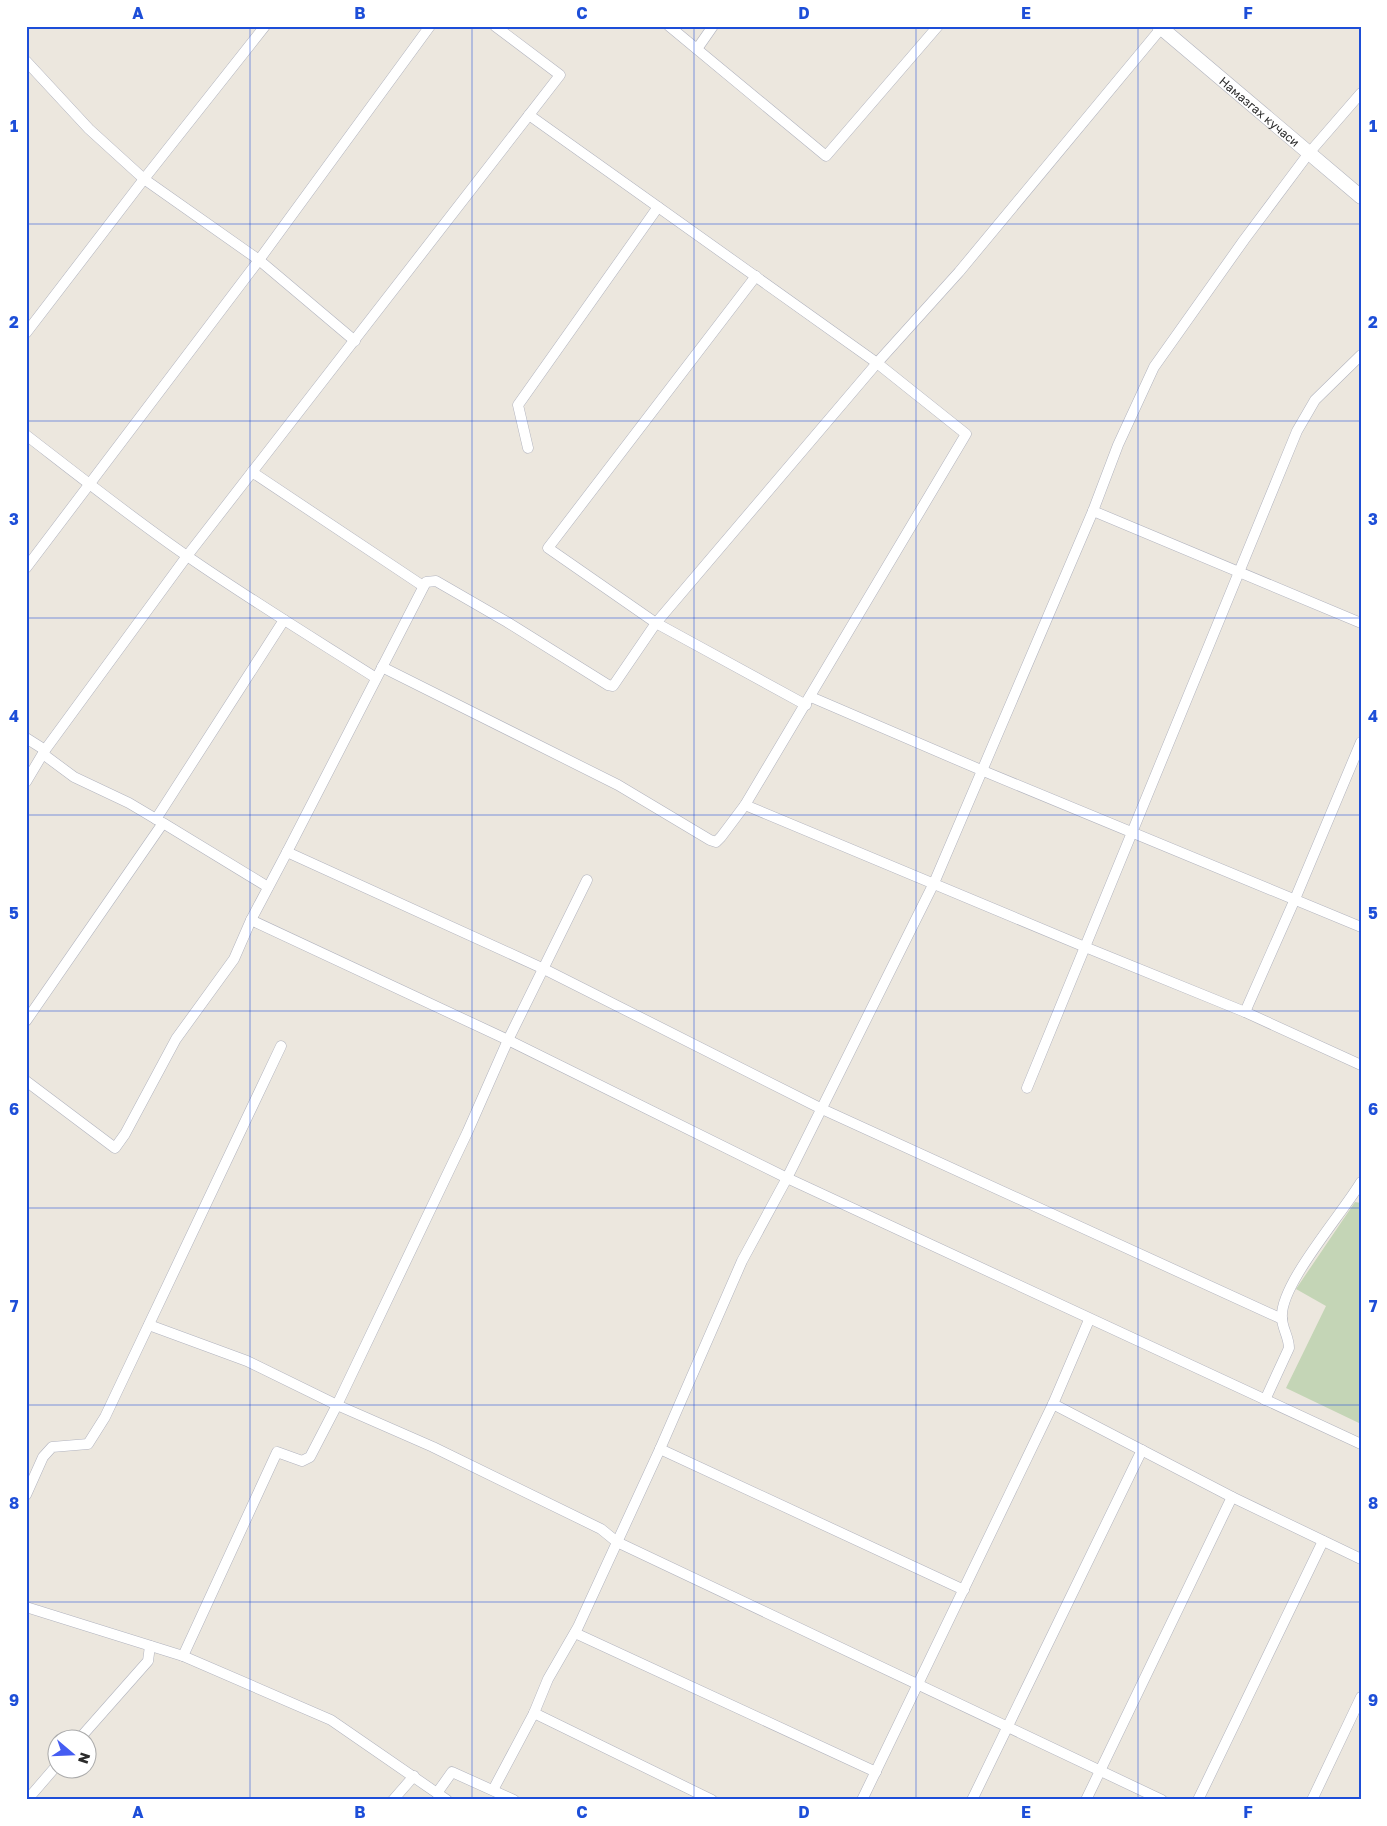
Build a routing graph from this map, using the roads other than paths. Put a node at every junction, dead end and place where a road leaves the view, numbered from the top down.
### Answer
1 (265, 26) edge
2 (430, 26) edge
3 (496, 26) edge
4 (669, 26) edge
5 (713, 26) edge
6 (938, 26) edge
7 (1161, 27) edge
8 (697, 49) junction
9 (26, 61) edge
10 (1361, 93) edge
11 (529, 114) junction
12 (1309, 153) junction
13 (144, 179) junction
14 (1361, 198) edge
15 (658, 206) junction
16 (259, 260) junction
17 (756, 276) junction
18 (26, 333) edge
19 (355, 341) junction
20 (1361, 355) edge
21 (877, 363) junction
22 (26, 435) edge
23 (528, 448) dead end
24 (252, 472) junction
25 (90, 485) junction
26 (1093, 511) junction
27 (187, 556) junction
28 (26, 568) edge
29 (1240, 571) junction
30 (423, 586) junction
31 (284, 620) junction
32 (656, 623) junction
33 (1361, 623) edge
34 (382, 667) junction
35 (376, 678) junction
36 (808, 701) junction
37 (26, 738) edge
38 (1361, 742) edge
39 (44, 752) junction
40 (981, 770) junction
41 (26, 782) edge
42 (745, 805) junction
43 (160, 821) junction
44 (1132, 832) junction
45 (287, 852) junction
46 (587, 880) dead end
47 (934, 883) junction
48 (268, 888) junction
49 (1294, 899) junction
50 (251, 920) junction
51 (1361, 927) edge
52 (1085, 948) junction
53 (544, 969) junction
54 (1244, 1012) junction
55 (26, 1021) edge
56 (508, 1040) junction
57 (281, 1046) dead end
58 (1361, 1064) edge
59 (26, 1081) edge
60 (1027, 1088) dead end
61 (822, 1108) junction
62 (787, 1178) junction
63 (1361, 1182) edge
64 (1282, 1319) junction
65 (1089, 1320) junction
66 (148, 1325) junction
67 (1265, 1400) junction
68 (1053, 1404) junction
69 (337, 1405) junction
70 (1361, 1444) edge
71 (660, 1449) junction
72 (1142, 1450) junction
73 (26, 1495) edge
74 (1232, 1497) junction
75 (1323, 1541) junction
76 (617, 1542) junction
77 (1361, 1559) edge
78 (964, 1590) junction
79 (26, 1607) edge
80 (575, 1633) junction
81 (150, 1646) junction
82 (183, 1656) junction
83 (918, 1685) junction
84 (1361, 1698) edge
85 (534, 1713) junction
86 (1008, 1727) junction
87 (89, 1728) edge
88 (1100, 1770) junction
89 (876, 1772) junction
90 (48, 1775) edge
91 (414, 1776) junction
92 (493, 1790) junction
93 (437, 1792) junction
94 (26, 1800) edge
95 (394, 1800) edge
96 (447, 1800) edge
97 (514, 1800) edge
98 (712, 1800) edge
99 (862, 1800) edge
100 (972, 1800) edge
101 (1086, 1800) edge
102 (1162, 1800) edge
103 (1198, 1800) edge
104 (1312, 1800) edge

1 - 13 street
2 - 16 street
3 - 11 street
4 - 8 street
5 - 8 street
6 - 8 street
7 - 12 street, Намазгах кучаси
7 - 21 street
9 - 13 street
10 - 12 street
11 - 15 street
11 - 19 street
12 - 14 street, Намазгах кучаси
12 - 26 street
13 - 16 street
13 - 18 street
15 - 17 street
15 - 23 street
16 - 19 street
16 - 25 street
17 - 21 street
17 - 32 street
19 - 24 street
20 - 29 street
21 - 32 street
21 - 36 street
22 - 25 street
24 - 27 street
24 - 30 street
25 - 27 street
25 - 28 street
26 - 29 street
26 - 40 street
27 - 31 street
27 - 39 street
29 - 33 street
29 - 44 street
30 - 32 street
30 - 34 street
31 - 35 street
31 - 43 street
32 - 36 street
34 - 35 street
34 - 42 street
35 - 45 street
36 - 40 street
36 - 42 street
37 - 39 street
38 - 49 street
39 - 41 street
39 - 43 street
40 - 44 street
40 - 47 street
42 - 47 street
43 - 48 street
43 - 55 street
44 - 49 street
44 - 52 street
45 - 48 street
45 - 53 street
46 - 53 street
47 - 52 street
47 - 61 street
48 - 50 street
49 - 51 street
49 - 54 street
50 - 56 street
50 - 59 street
52 - 54 street
52 - 60 street
53 - 56 street
53 - 61 street
54 - 58 street
56 - 62 street
56 - 69 street
57 - 66 street
61 - 62 street
61 - 64 street
62 - 65 street
62 - 71 street
63 - 64 street
64 - 67 street
65 - 67 street
65 - 68 street
66 - 69 street
66 - 73 street
67 - 70 street
68 - 72 street
68 - 78 street
69 - 76 street
69 - 82 street
71 - 76 street
71 - 78 street
72 - 74 street
72 - 86 street
74 - 75 street
74 - 88 street
75 - 77 street
75 - 103 street
76 - 80 street
76 - 83 street
78 - 83 street
79 - 81 street
80 - 85 street
80 - 89 street
81 - 82 street
81 - 87 street
82 - 91 street
83 - 86 street
83 - 89 street
84 - 104 street
85 - 92 street
85 - 98 street
86 - 88 street
86 - 100 street
88 - 101 street
88 - 102 street
89 - 99 street
90 - 94 street
91 - 93 street
91 - 95 street
92 - 93 street
92 - 97 street
93 - 96 street

